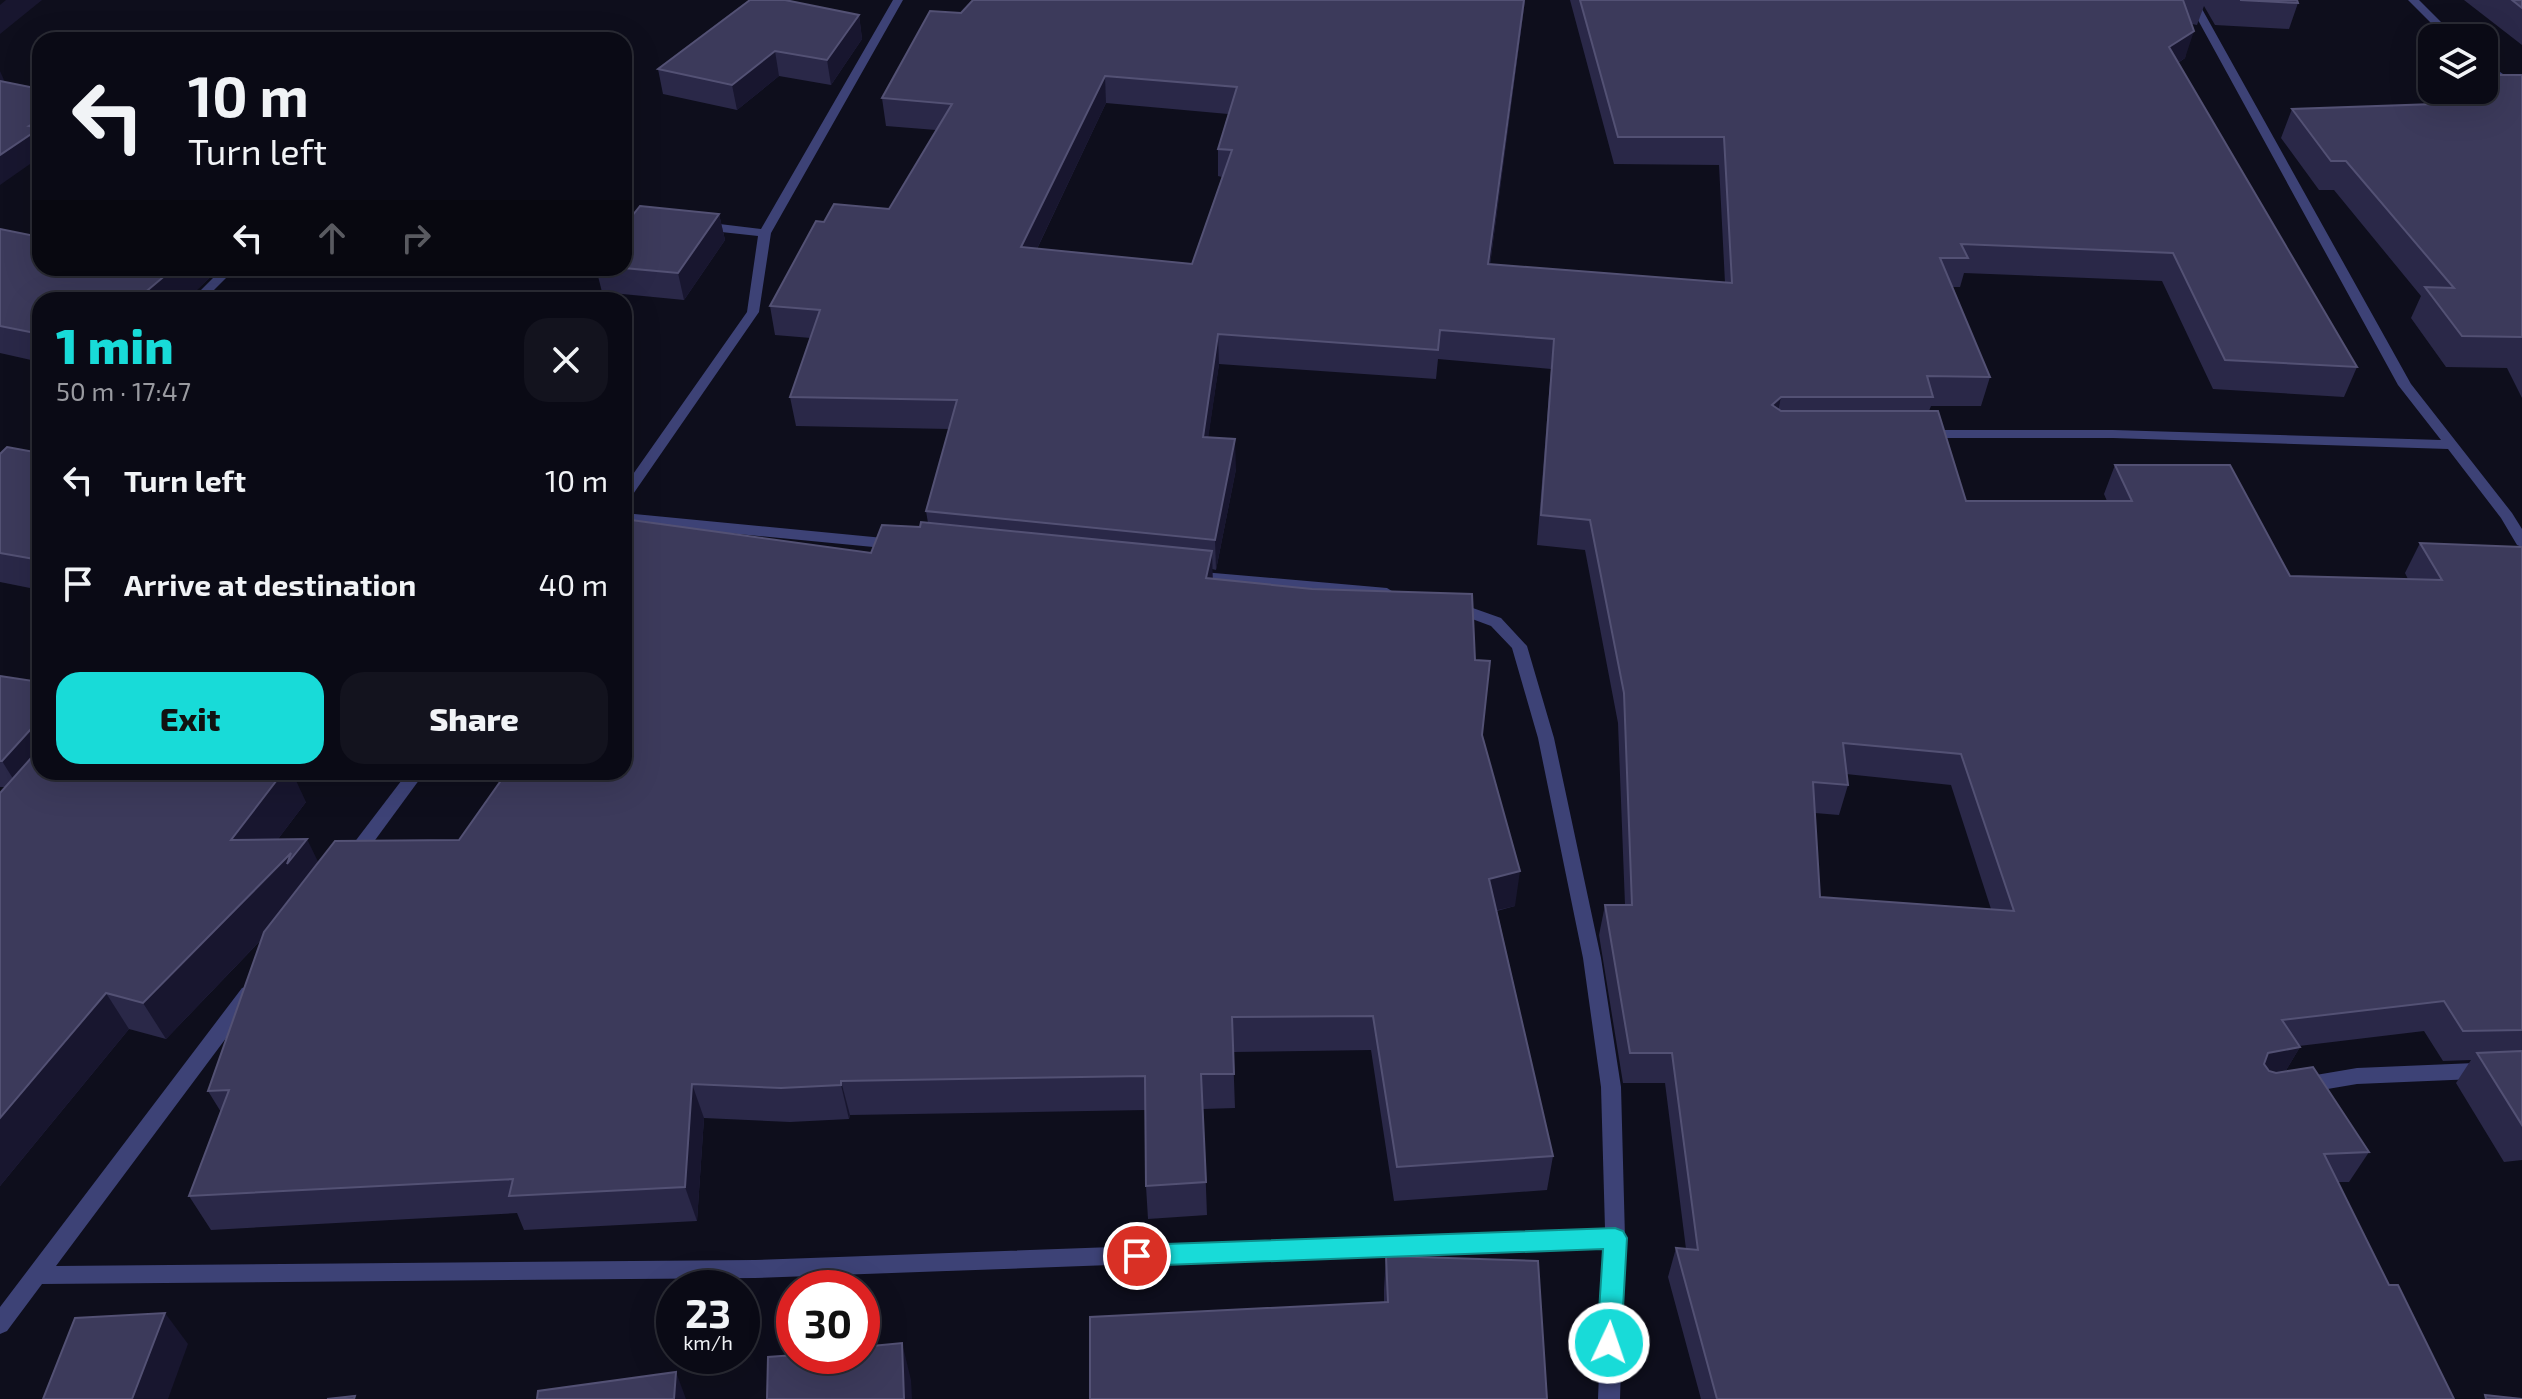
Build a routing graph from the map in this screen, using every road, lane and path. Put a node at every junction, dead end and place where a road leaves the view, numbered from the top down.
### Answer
1 (898, 0) edge
2 (2192, 0) edge
3 (2413, 0) edge
4 (2438, 24) edge
5 (2498, 74) edge
6 (2522, 92) edge
7 (632, 218) edge
8 (671, 222) edge
9 (687, 224) edge
10 (765, 233) junction
11 (222, 276) edge
12 (205, 292) edge
13 (1913, 434) edge
14 (2451, 445) junction
15 (632, 486) edge
16 (632, 519) edge
17 (2522, 542) edge
18 (917, 547) edge
19 (1178, 574) edge
20 (1405, 595) edge
21 (1435, 599) edge
22 (411, 780) edge
23 (341, 873) edge
24 (265, 973) edge
25 (2522, 1069) edge
26 (2287, 1087) edge
27 (1615, 1238) junction
28 (37, 1275) junction
29 (0, 1324) edge
30 (1609, 1399) edge

1 - 10 street
2 - 14 street
3 - 4 street
5 - 6 street
7 - 8 street
9 - 10 street
10 - 15 street
11 - 12 street
13 - 14 street
14 - 17 street
16 - 18 street
19 - 20 street
21 - 27 street
22 - 23 street
24 - 28 street
25 - 26 street
27 - 28 street
27 - 30 street
28 - 29 street

